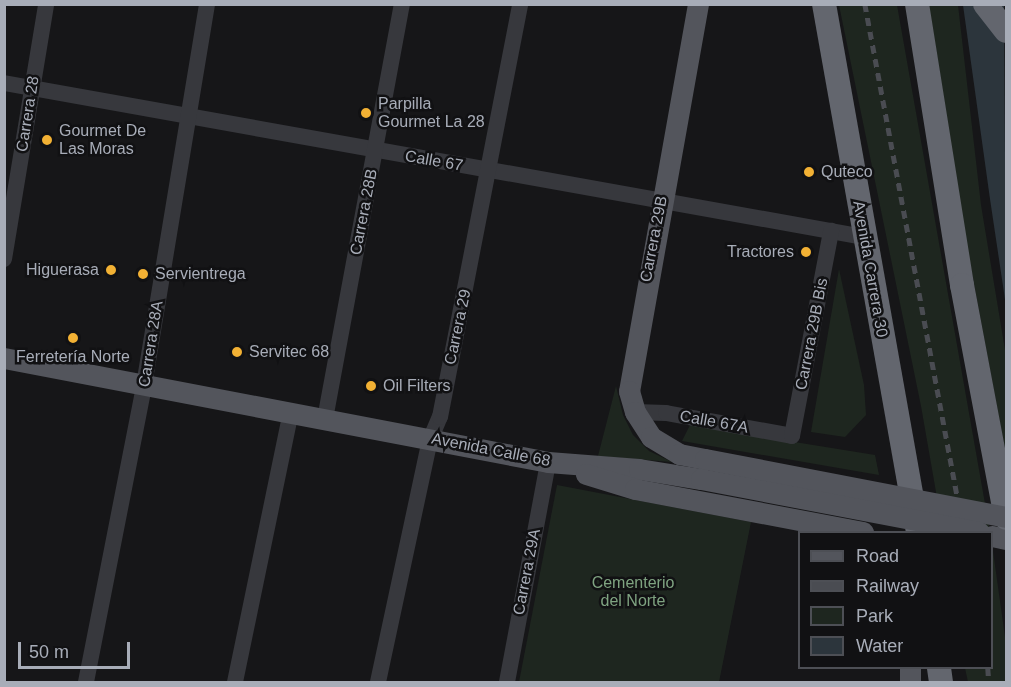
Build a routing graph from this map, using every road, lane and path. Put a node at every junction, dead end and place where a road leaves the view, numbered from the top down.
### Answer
1 (46, 4) edge
2 (207, 4) edge
3 (402, 4) edge
4 (520, 4) edge
5 (698, 4) edge
6 (824, 4) edge
7 (917, 4) edge
8 (986, 4) edge
9 (1006, 31) edge
10 (4, 83) edge
11 (32, 88) junction
12 (188, 116) junction
13 (375, 150) junction
14 (490, 171) junction
15 (662, 202) junction
16 (831, 231) junction
17 (864, 237) junction
18 (4, 259) edge
19 (4, 358) edge
20 (144, 385) junction
21 (291, 412) junction
22 (635, 412) junction
23 (325, 419) junction
24 (792, 436) joint
25 (430, 440) junction
26 (680, 454) joint
27 (548, 462) junction
28 (703, 469) junction
29 (1006, 518) edge
30 (858, 531) edge
31 (918, 531) edge
32 (975, 531) edge
33 (87, 682) edge
34 (235, 682) edge
35 (378, 682) edge
36 (507, 682) edge

1 - 11 street, Carrera 28
2 - 12 street, Carrera 28A
3 - 13 street, Carrera 28B
4 - 14 street, Carrera 29
5 - 15 main road, Carrera 29B
6 - 17 highway, Avenida Carrera 30
7 - 29 highway
8 - 9 highway
10 - 11 street, Calle 67
11 - 12 street, Calle 67
11 - 18 street, Carrera 28
12 - 13 street, Calle 67
12 - 20 street, Carrera 28A
13 - 14 street, Calle 67
13 - 23 street, Carrera 28B
14 - 15 street, Calle 67
14 - 25 street, Carrera 29
15 - 16 street, Calle 67
15 - 22 main road, Carrera 29B
16 - 17 street, Calle 67
16 - 24 street, Carrera 29B Bis
17 - 31 highway, Avenida Carrera 30
19 - 20 main road, Avenida Calle 68
20 - 21 main road, Avenida Calle 68
20 - 33 street, Carrera 28A
21 - 23 main road, Avenida Calle 68
21 - 34 street
22 - 24 street, Calle 67A
22 - 26 main road, Carrera 29B
23 - 25 main road, Avenida Calle 68
25 - 27 main road, Avenida Calle 68
25 - 35 street, Carrera 29
26 - 28 main road, Avenida Calle 68
27 - 28 main road, Avenida Calle 68
27 - 30 main road
27 - 36 street, Carrera 29A
28 - 29 main road, Avenida Calle 68, bridge
28 - 32 main road, Avenida Calle 68, bridge

